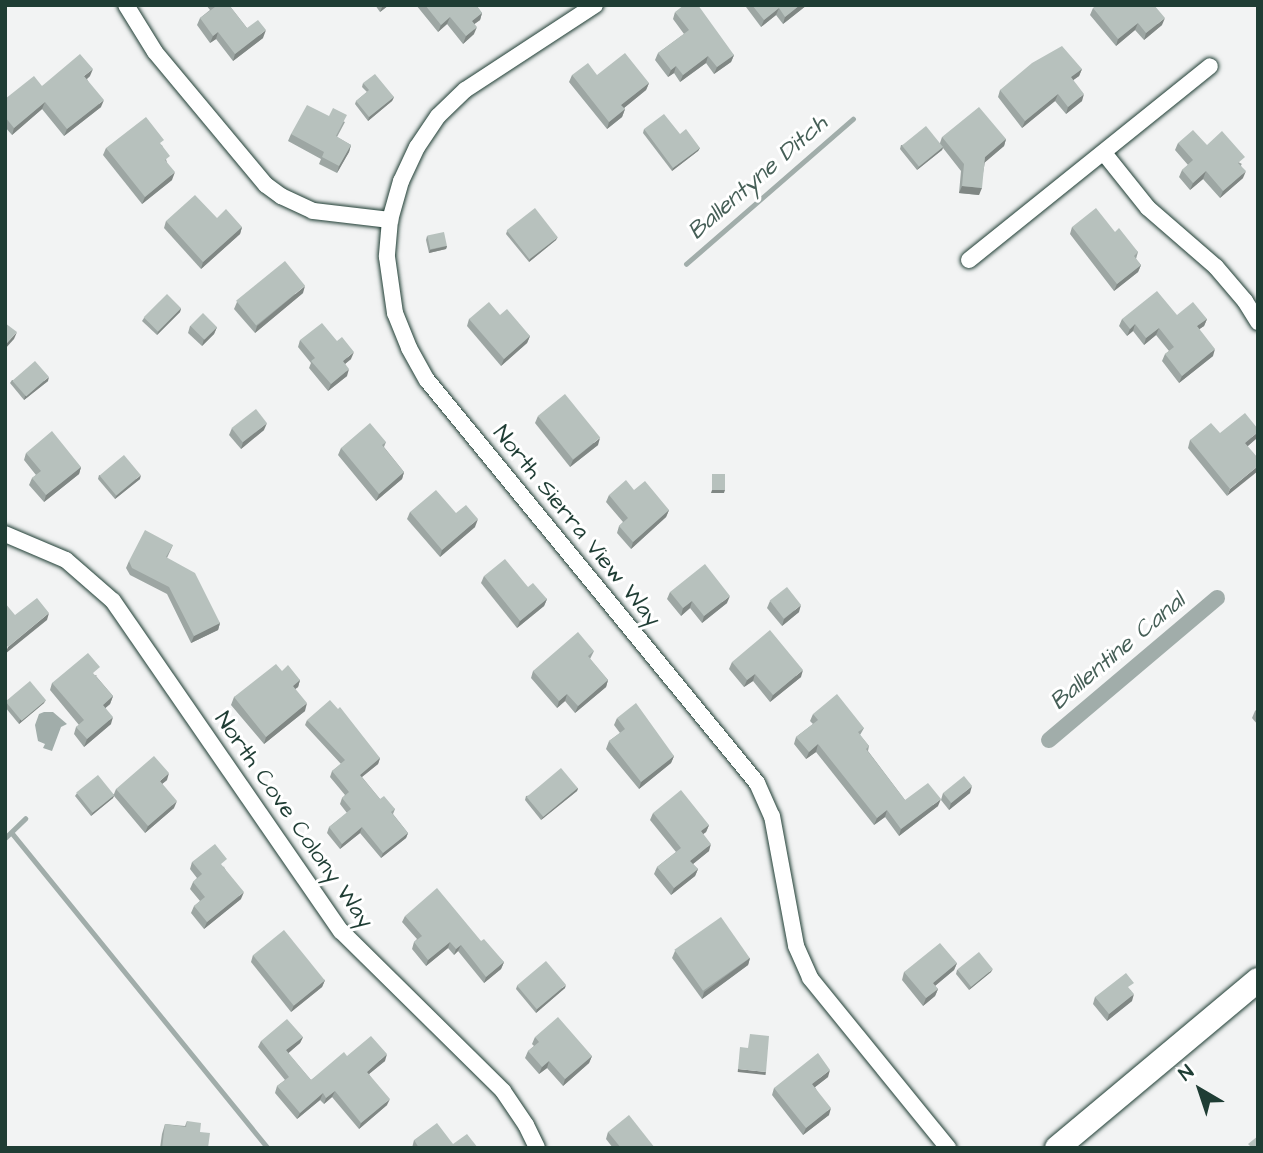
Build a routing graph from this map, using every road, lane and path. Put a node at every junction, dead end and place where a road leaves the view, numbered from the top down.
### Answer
1 (126, 5) edge
2 (595, 5) edge
3 (1210, 66) dead end
4 (1104, 153) junction
5 (390, 220) junction
6 (969, 260) dead end
7 (1258, 322) edge
8 (5, 534) edge
9 (1258, 981) edge
10 (537, 1148) edge
11 (948, 1148) edge
12 (1057, 1148) edge

1 - 5 street
2 - 5 street, North Sierra View Way
3 - 4 street
4 - 6 street
4 - 7 street
5 - 11 street, North Sierra View Way
8 - 10 street, North Cove Colony Way
9 - 12 main road

